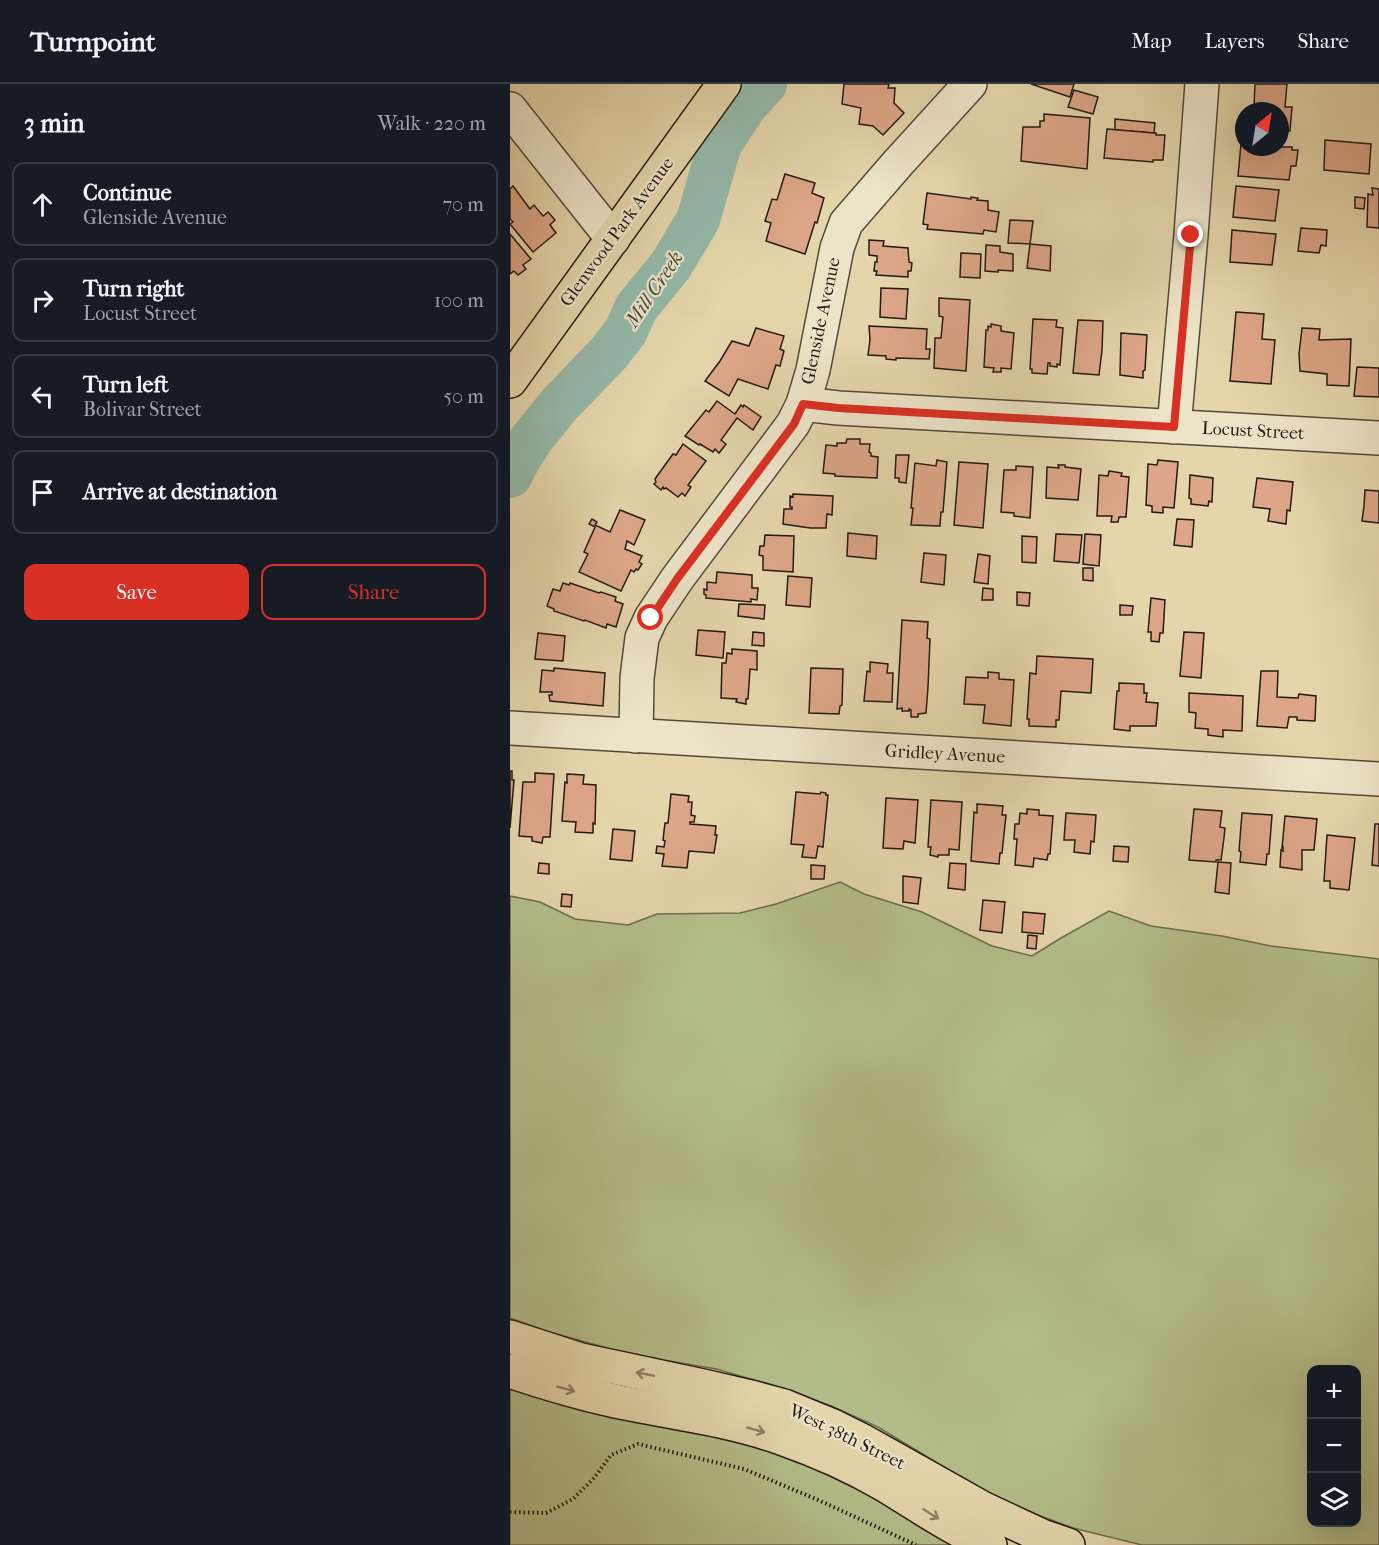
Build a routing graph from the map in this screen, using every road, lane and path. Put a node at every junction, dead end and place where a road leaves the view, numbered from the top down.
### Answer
1 (724, 84) edge
2 (970, 84) edge
3 (1202, 84) edge
4 (510, 109) edge
5 (613, 238) junction
6 (510, 381) edge
7 (803, 404) junction
8 (1174, 427) junction
9 (1379, 438) edge
10 (510, 728) edge
11 (636, 736) junction
12 (1379, 779) edge
13 (510, 1337) edge
14 (510, 1371) edge
15 (510, 1512) edge
16 (916, 1545) edge
17 (990, 1545) edge
18 (1068, 1545) edge

1 - 5 main road, Glenwood Park Avenue
2 - 7 street, Glenside Avenue
3 - 8 street
4 - 5 street
5 - 6 main road, Glenwood Park Avenue
7 - 8 street, Locust Street
7 - 11 street, Glenside Avenue
8 - 9 street, Locust Street
10 - 11 street, Gridley Avenue
11 - 12 street, Gridley Avenue
18 -> 13 main road, West 38th Street
14 -> 17 main road, West 38th Street
15 - 16 path

